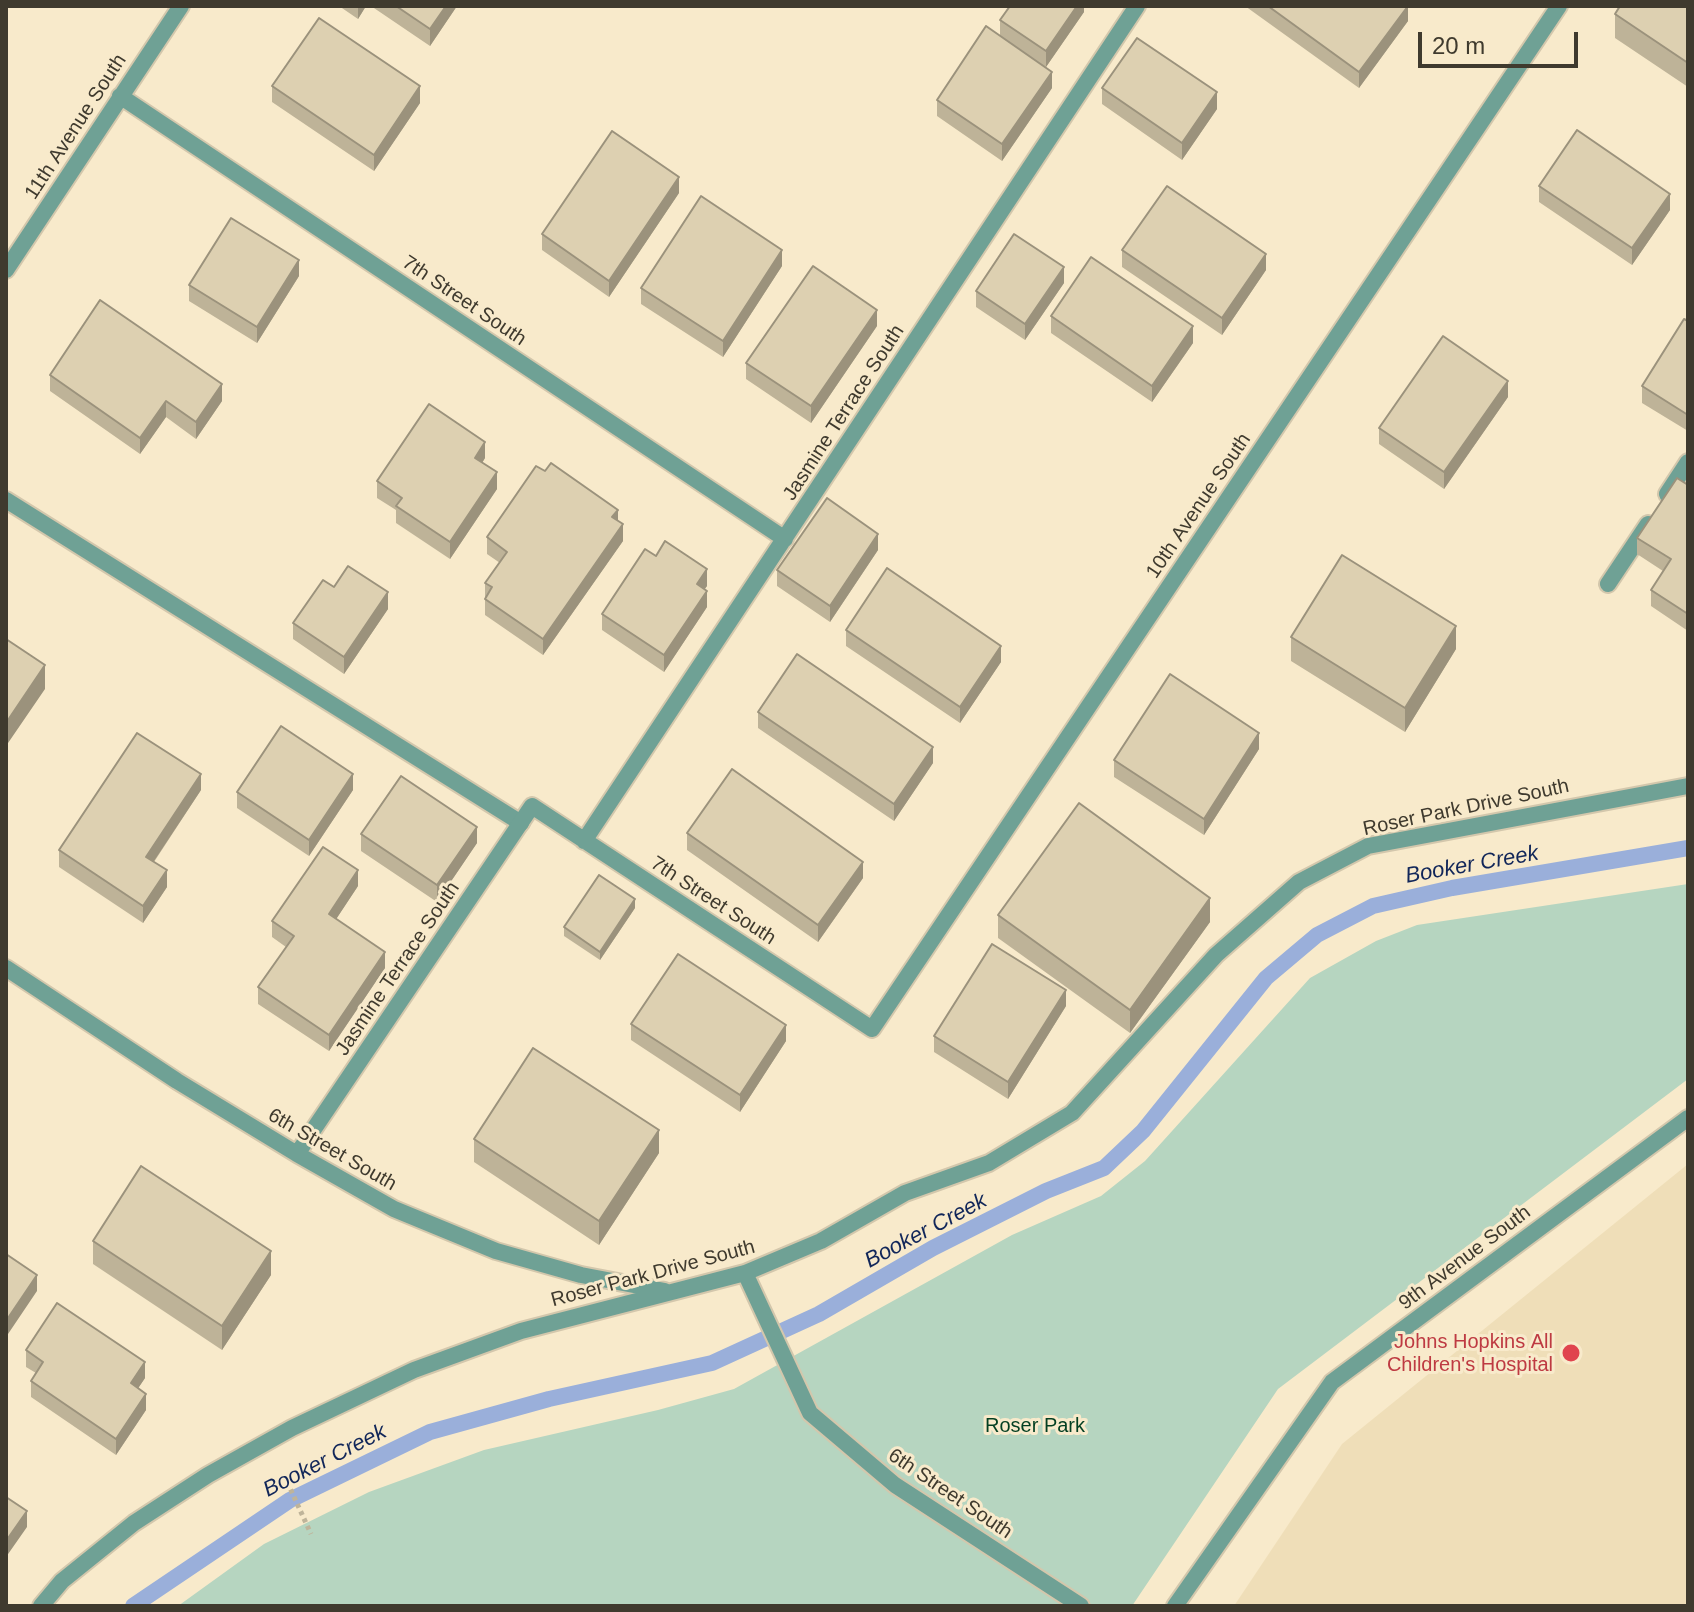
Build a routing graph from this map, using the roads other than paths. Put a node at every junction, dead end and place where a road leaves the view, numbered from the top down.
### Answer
1 (181, 6) edge
2 (1137, 6) edge
3 (1559, 6) edge
4 (120, 96) junction
5 (6, 270) edge
6 (1688, 462) edge
7 (6, 500) edge
8 (785, 539) junction
9 (1608, 584) dead end
10 (1688, 786) edge
11 (532, 806) joint
12 (521, 823) junction
13 (584, 841) junction
14 (6, 968) edge
15 (872, 1029) joint
16 (1688, 1118) edge
17 (297, 1154) junction
18 (745, 1273) junction
19 (670, 1292) junction
20 (41, 1606) edge
21 (1081, 1606) edge
22 (1175, 1606) edge

1 - 4 street, 11th Avenue South
2 - 8 street, Jasmine Terrace South
3 - 15 street, 10th Avenue South
4 - 5 street, 11th Avenue South
4 - 8 street, 7th Street South
6 - 9 street
7 - 12 street
8 - 13 street, Jasmine Terrace South
10 - 18 street, Roser Park Drive South
11 - 12 street, Jasmine Terrace South
11 - 13 street, 7th Street South
12 - 17 street, Jasmine Terrace South
13 - 15 street, 7th Street South
14 - 17 street, 6th Street South
16 - 22 street, 9th Avenue South
17 - 19 street, 6th Street South
18 - 19 street, Roser Park Drive South
18 - 21 street, 6th Street South
19 - 20 street, Roser Park Drive South

